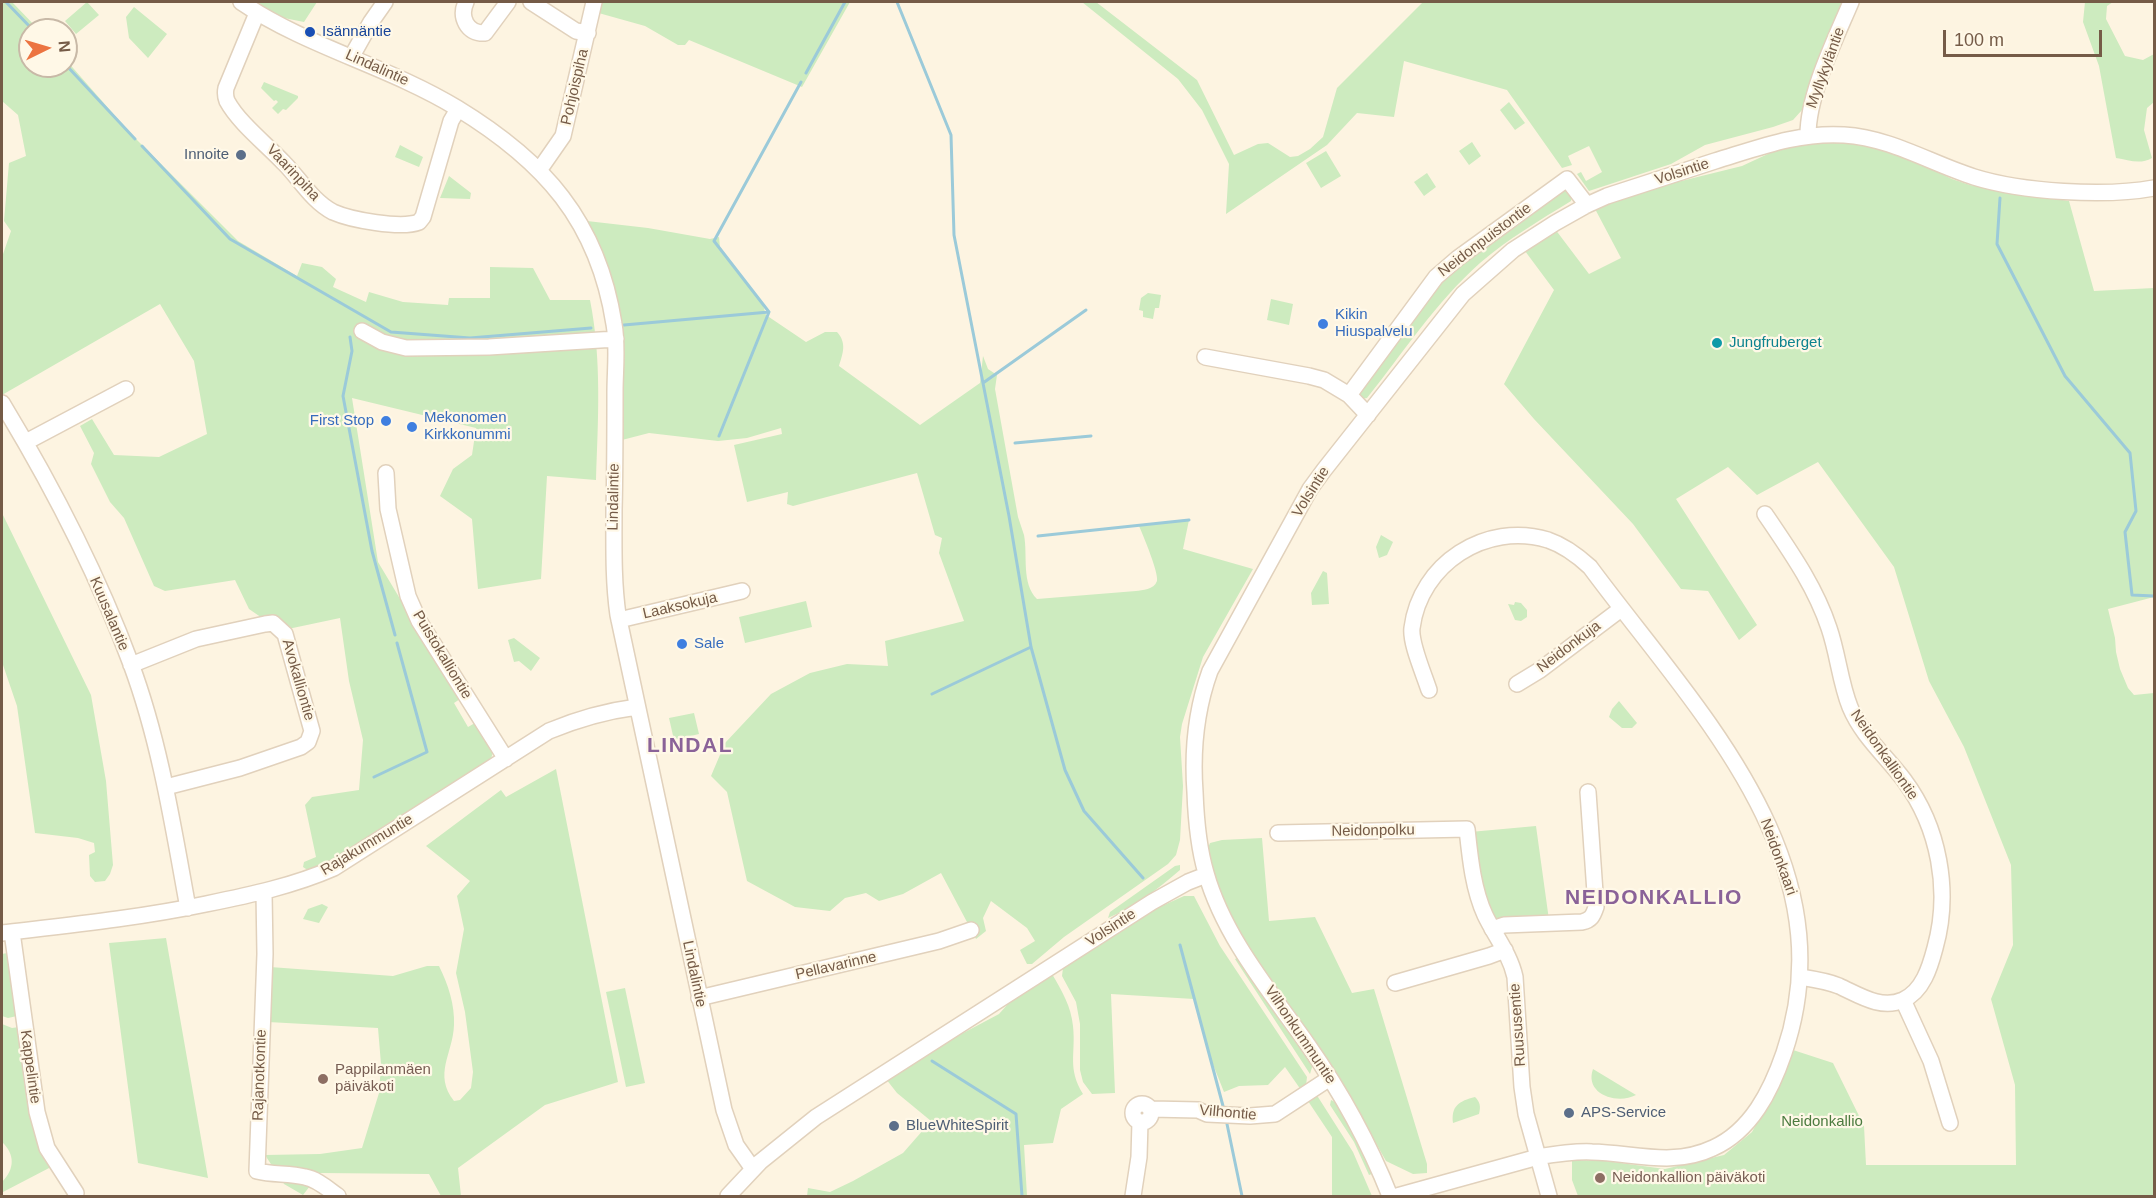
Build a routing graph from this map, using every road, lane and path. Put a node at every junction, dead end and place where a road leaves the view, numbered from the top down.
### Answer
1 (241, 2) edge
2 (385, 2) edge
3 (466, 2) edge
4 (508, 2) edge
5 (531, 2) edge
6 (594, 2) edge
7 (1851, 2) edge
8 (257, 13) junction
9 (588, 33) junction
10 (352, 56) junction
11 (458, 109) junction
12 (1808, 135) junction
13 (540, 170) junction
14 (2154, 188) edge
15 (1587, 205) junction
16 (362, 331) dead end
17 (616, 339) junction
18 (1205, 357) dead end
19 (126, 389) dead end
20 (1349, 395) junction
21 (2, 403) edge
22 (1368, 415) junction
23 (26, 442) junction
24 (386, 473) dead end
25 (1765, 514) dead end
26 (742, 591) dead end
27 (1621, 609) junction
28 (619, 620) junction
29 (131, 665) junction
30 (1517, 684) dead end
31 (1429, 690) dead end
32 (637, 706) junction
33 (506, 759) junction
34 (166, 787) junction
35 (1588, 792) dead end
36 (1467, 829) joint
37 (1278, 833) dead end
38 (1206, 875) junction
39 (264, 893) junction
40 (188, 908) junction
41 (1492, 929) junction
42 (971, 930) dead end
43 (7, 932) edge
44 (1504, 950) junction
45 (1800, 977) junction
46 (1395, 983) dead end
47 (699, 998) junction
48 (1903, 1000) junction
49 (1330, 1078) junction
50 (1950, 1123) dead end
51 (1538, 1157) junction
52 (753, 1169) junction
53 (76, 1193) dead end
54 (338, 1197) edge
55 (728, 1197) edge
56 (1133, 1197) edge
57 (1390, 1197) edge
58 (1397, 1197) edge
59 (1549, 1197) edge

1 - 8 street, Lindalintie
2 - 10 street
3 - 4 street
5 - 9 street, Pohjoispiha
6 - 9 street, Pohjoispiha
7 - 12 street, Myllykyläntie
8 - 10 street, Lindalintie
8 - 11 street, Vaarinpiha
9 - 13 street, Pohjoispiha
10 - 11 street, Lindalintie
11 - 13 street, Lindalintie
12 - 14 street, Volsintie
12 - 15 street, Volsintie
13 - 17 street, Lindalintie
15 - 20 street, Neidonpuistontie
15 - 22 street, Volsintie
16 - 17 street
17 - 28 street, Lindalintie
18 - 20 street
19 - 23 street
20 - 22 street
21 - 23 street, Kuusalantie
22 - 38 street, Volsintie
23 - 29 street, Kuusalantie
24 - 33 street, Puistokalliontie
25 - 48 street, Neidonkalliontie
26 - 28 street, Laaksokuja
27 - 30 street, Neidonkuja
27 - 31 street, Neidonkaari
27 - 45 street, Neidonkaari
28 - 32 street, Lindalintie
29 - 34 street, Kuusalantie
29 - 34 street, Avokalliontie
32 - 33 street, Rajakummuntie
32 - 47 street, Lindalintie
33 - 39 street, Rajakummuntie
34 - 40 street, Kuusalantie
35 - 41 street
36 - 37 street, Neidonpolku
36 - 41 street, Ruususentie
38 - 49 street, Vilhonkummuntie
38 - 52 street, Volsintie
39 - 40 street, Rajakummuntie
39 - 54 street, Rajanotkontie
40 - 43 street, Rajakummuntie
41 - 44 street, Ruususentie
42 - 47 street, Pellavarinne
43 - 53 street, Kappelintie
44 - 46 street
44 - 51 street, Ruususentie
45 - 48 street
45 - 51 street, Neidonkaari
47 - 52 street, Lindalintie
48 - 50 street
49 - 56 street, Vilhontie
49 - 57 street, Vilhonkummuntie
51 - 58 street, Neidonkaari
51 - 59 street, Ruususentie
52 - 55 street, Volsintie

